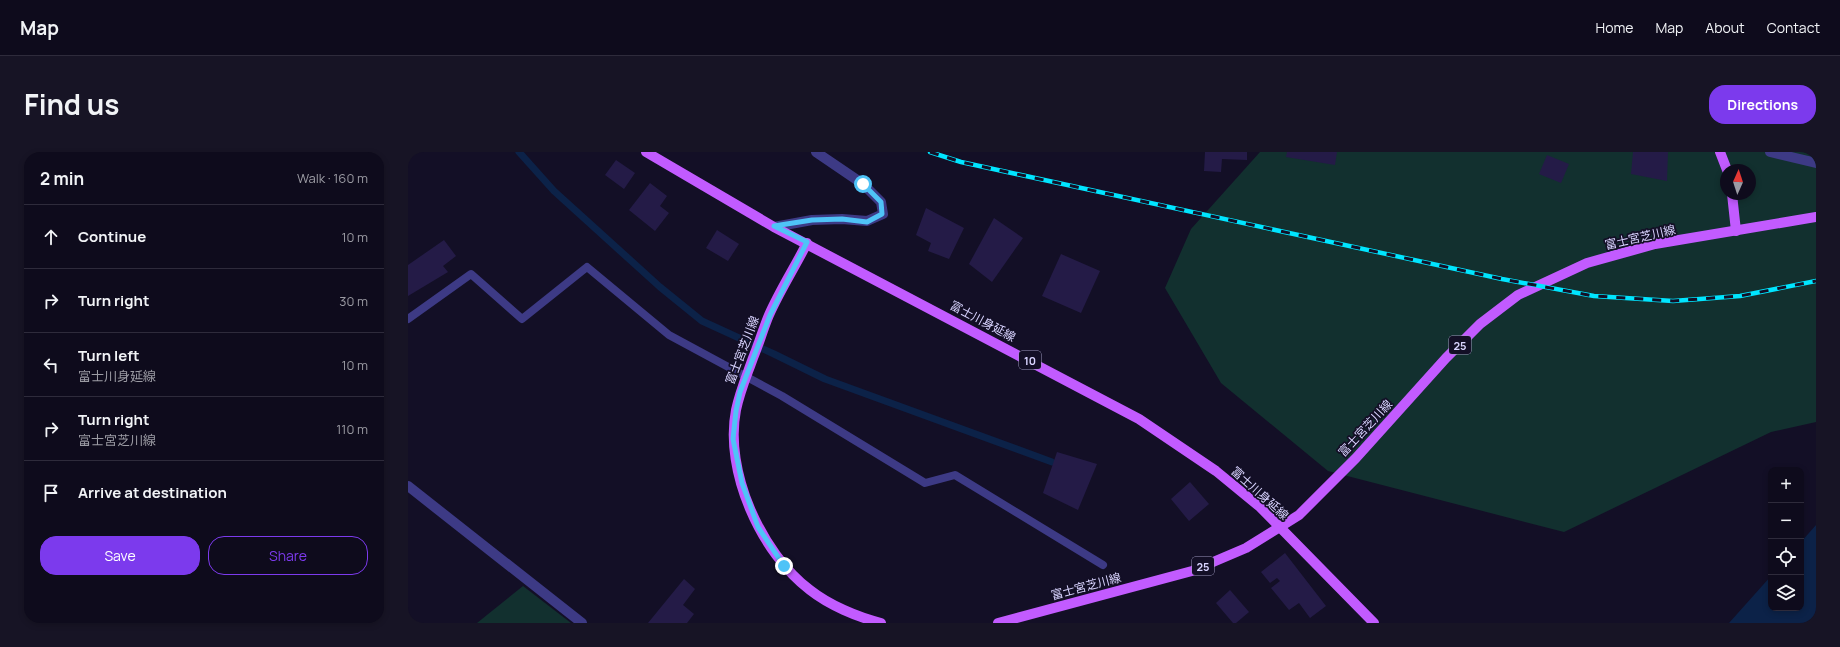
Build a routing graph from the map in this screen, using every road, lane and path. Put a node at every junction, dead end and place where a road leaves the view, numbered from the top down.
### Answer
1 (646, 152) edge
2 (816, 152) edge
3 (1720, 152) edge
4 (1770, 152) edge
5 (1816, 163) edge
6 (1725, 164) edge
7 (1733, 200) edge
8 (1816, 217) edge
9 (774, 226) junction
10 (1736, 231) junction
11 (807, 242) junction
12 (408, 319) edge
13 (408, 486) edge
14 (1103, 565) dead end
15 (582, 623) edge
16 (881, 623) edge
17 (998, 623) edge
18 (1374, 623) edge

1 - 9 main road, 富士川身延線 / 10
2 - 9 street
3 - 6 main road
4 - 5 street
7 - 10 main road
8 - 10 main road, 富士宮芝川線 / 25
9 - 11 main road, 富士川身延線 / 10
10 - 17 main road, 富士宮芝川線 / 25
11 - 16 main road, 富士宮芝川線
11 - 18 main road, 富士川身延線 / 10
12 - 14 lane
13 - 15 street

